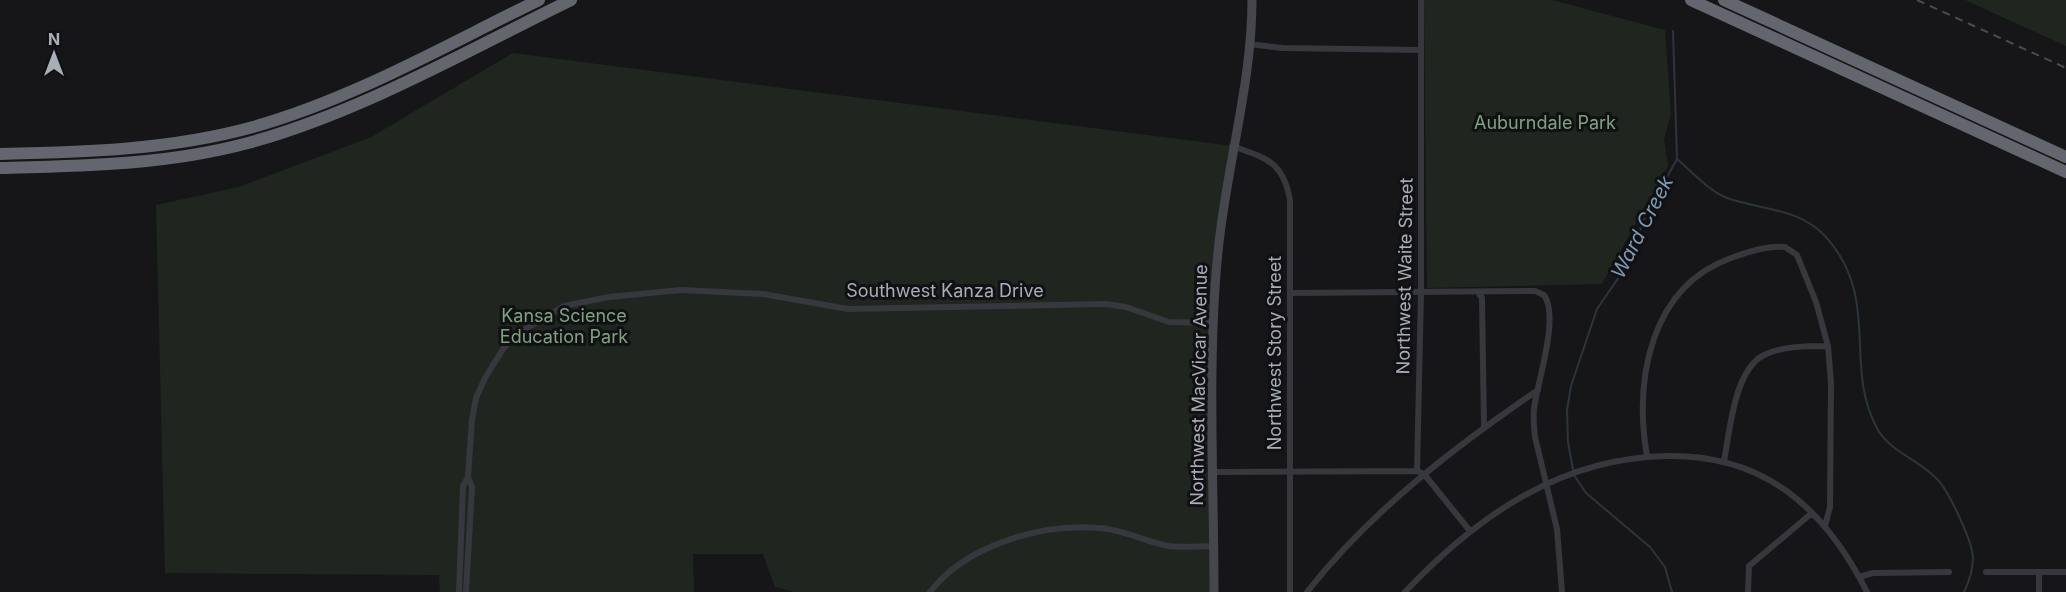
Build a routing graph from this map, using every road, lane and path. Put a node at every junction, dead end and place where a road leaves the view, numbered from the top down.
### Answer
1 (539, 0) edge
2 (571, 0) edge
3 (1252, 0) edge
4 (1421, 0) edge
5 (1691, 0) edge
6 (1724, 0) edge
7 (1249, 44) junction
8 (1421, 50) junction
9 (1232, 147) junction
10 (0, 149) edge
11 (52, 153) junction
12 (0, 154) edge
13 (2066, 157) edge
14 (0, 168) edge
15 (2066, 172) edge
16 (1478, 292) junction
17 (1291, 293) junction
18 (1421, 293) junction
19 (1214, 323) junction
20 (1828, 346) junction
21 (1538, 390) junction
22 (1484, 427) junction
23 (1647, 456) junction
24 (1724, 460) junction
25 (1417, 471) junction
26 (1214, 472) junction
27 (1290, 472) junction
28 (1424, 474) junction
29 (468, 477) junction
30 (1546, 484) junction
31 (1812, 513) junction
32 (1825, 526) junction
33 (1470, 531) junction
34 (1214, 546) junction
35 (2039, 572) junction
36 (2066, 572) edge
37 (1949, 573) dead end
38 (1986, 573) dead end
39 (1859, 577) junction
40 (459, 592) edge
41 (466, 592) edge
42 (930, 592) edge
43 (1214, 592) edge
44 (1290, 592) edge
45 (1307, 592) edge
46 (1405, 592) edge
47 (1562, 592) edge
48 (1748, 592) edge
49 (1867, 592) edge
50 (2039, 592) edge

1 - 11 highway
2 - 14 highway
3 - 7 main road, Northwest MacVicar Avenue
4 - 8 street, Northwest Waite Street
5 - 15 highway
6 - 13 highway
7 - 8 street
7 - 9 main road, Northwest MacVicar Avenue
8 - 18 street, Northwest Waite Street
9 - 17 street, Northwest Story Street
9 - 19 main road, Northwest MacVicar Avenue
10 - 11 highway
11 - 12 highway
16 - 18 street
16 - 21 street
16 - 22 street
17 - 18 street
17 - 27 street, Northwest Story Street
18 - 25 street, Northwest Waite Street
19 - 26 main road, Northwest MacVicar Avenue
19 - 29 street, Southwest Kanza Drive
20 - 23 street
20 - 24 street
20 - 32 street
21 - 22 street
21 - 30 street
22 - 28 street
23 - 24 street
23 - 30 street
24 - 31 street
25 - 27 street
25 - 28 street
26 - 27 street
26 - 34 main road, Northwest MacVicar Avenue
27 - 44 street, Northwest Story Street
28 - 33 street
28 - 45 street
29 - 40 street, Southwest Kanza Drive
29 - 41 street, Southwest Kanza Drive
30 - 33 street
30 - 47 street
31 - 32 street
31 - 48 street
32 - 39 street
33 - 46 street
34 - 42 street
34 - 43 main road, Northwest MacVicar Avenue
35 - 36 street
35 - 38 street
35 - 50 street
37 - 39 street
39 - 49 street

